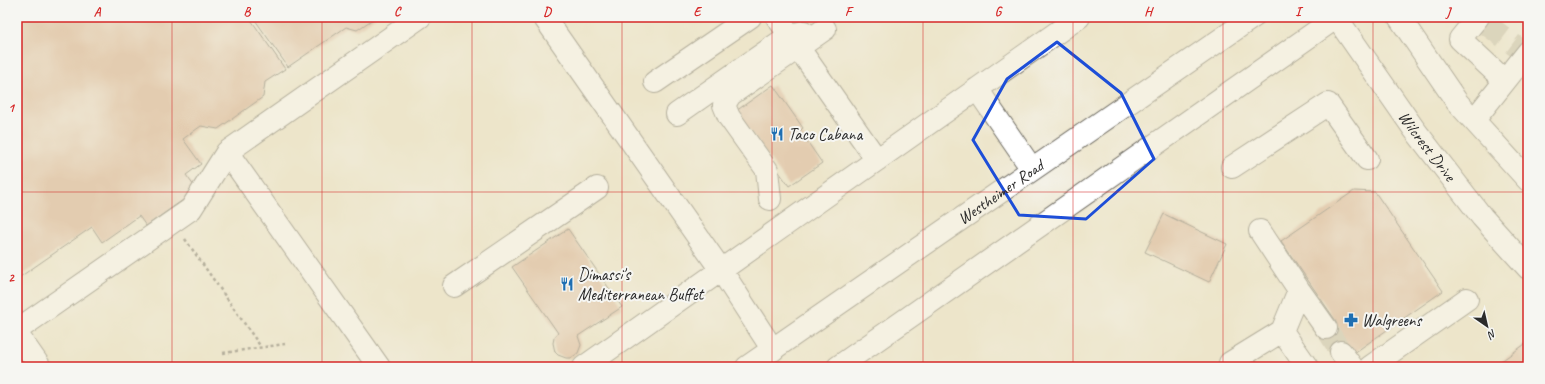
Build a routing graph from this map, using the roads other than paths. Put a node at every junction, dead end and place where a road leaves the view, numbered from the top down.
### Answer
1 (420, 17) edge
2 (544, 17) edge
3 (750, 17) edge
4 (777, 17) edge
5 (1079, 17) edge
6 (1253, 17) edge
7 (1337, 17) edge
8 (1399, 17) edge
9 (1481, 19) edge
10 (825, 29) dead end
11 (794, 42) junction
12 (1524, 52) edge
13 (1505, 80) junction
14 (655, 82) dead end
15 (718, 85) junction
16 (977, 89) junction
17 (677, 114) dead end
18 (1474, 120) junction
19 (227, 152) junction
20 (1367, 159) dead end
21 (877, 160) junction
22 (1232, 168) dead end
23 (1032, 169) junction
24 (1528, 180) edge
25 (597, 188) dead end
26 (770, 199) junction
27 (787, 224) junction
28 (1260, 231) dead end
29 (1528, 268) edge
30 (721, 270) junction
31 (454, 286) dead end
32 (1299, 290) junction
33 (1467, 299) dead end
34 (1326, 328) tunnel mouth
35 (17, 330) edge
36 (1282, 331) junction
37 (17, 334) edge
38 (776, 358) edge
39 (1230, 363) dead end
40 (40, 367) edge
41 (379, 367) edge
42 (584, 367) edge
43 (747, 367) edge
44 (838, 367) edge
45 (1307, 367) edge
46 (1370, 367) edge

1 - 19 main road
2 - 30 main road
3 - 14 main road
4 - 11 main road
5 - 16 main road
6 - 23 main road, Westheimer Road
7 - 29 main road, Wilcrest Drive
7 - 44 main road
8 - 18 main road
9 - 13 main road
10 - 11 main road
11 - 15 main road
11 - 21 main road
11 - 26 main road
12 - 13 main road
13 - 18 main road
15 - 17 main road
15 - 26 main road
16 - 21 main road
16 - 23 main road
18 - 24 main road
19 - 35 main road
19 - 41 main road
20 - 22 main road
21 - 27 main road
23 - 38 main road, Westheimer Road
25 - 31 main road
26 - 27 main road
27 - 30 main road
28 - 32 main road
30 - 38 main road
30 - 42 main road
32 - 34 main road
32 - 36 main road
33 - 46 main road
36 - 39 main road
36 - 45 main road
37 - 40 main road
38 - 43 main road, Westheimer Road

